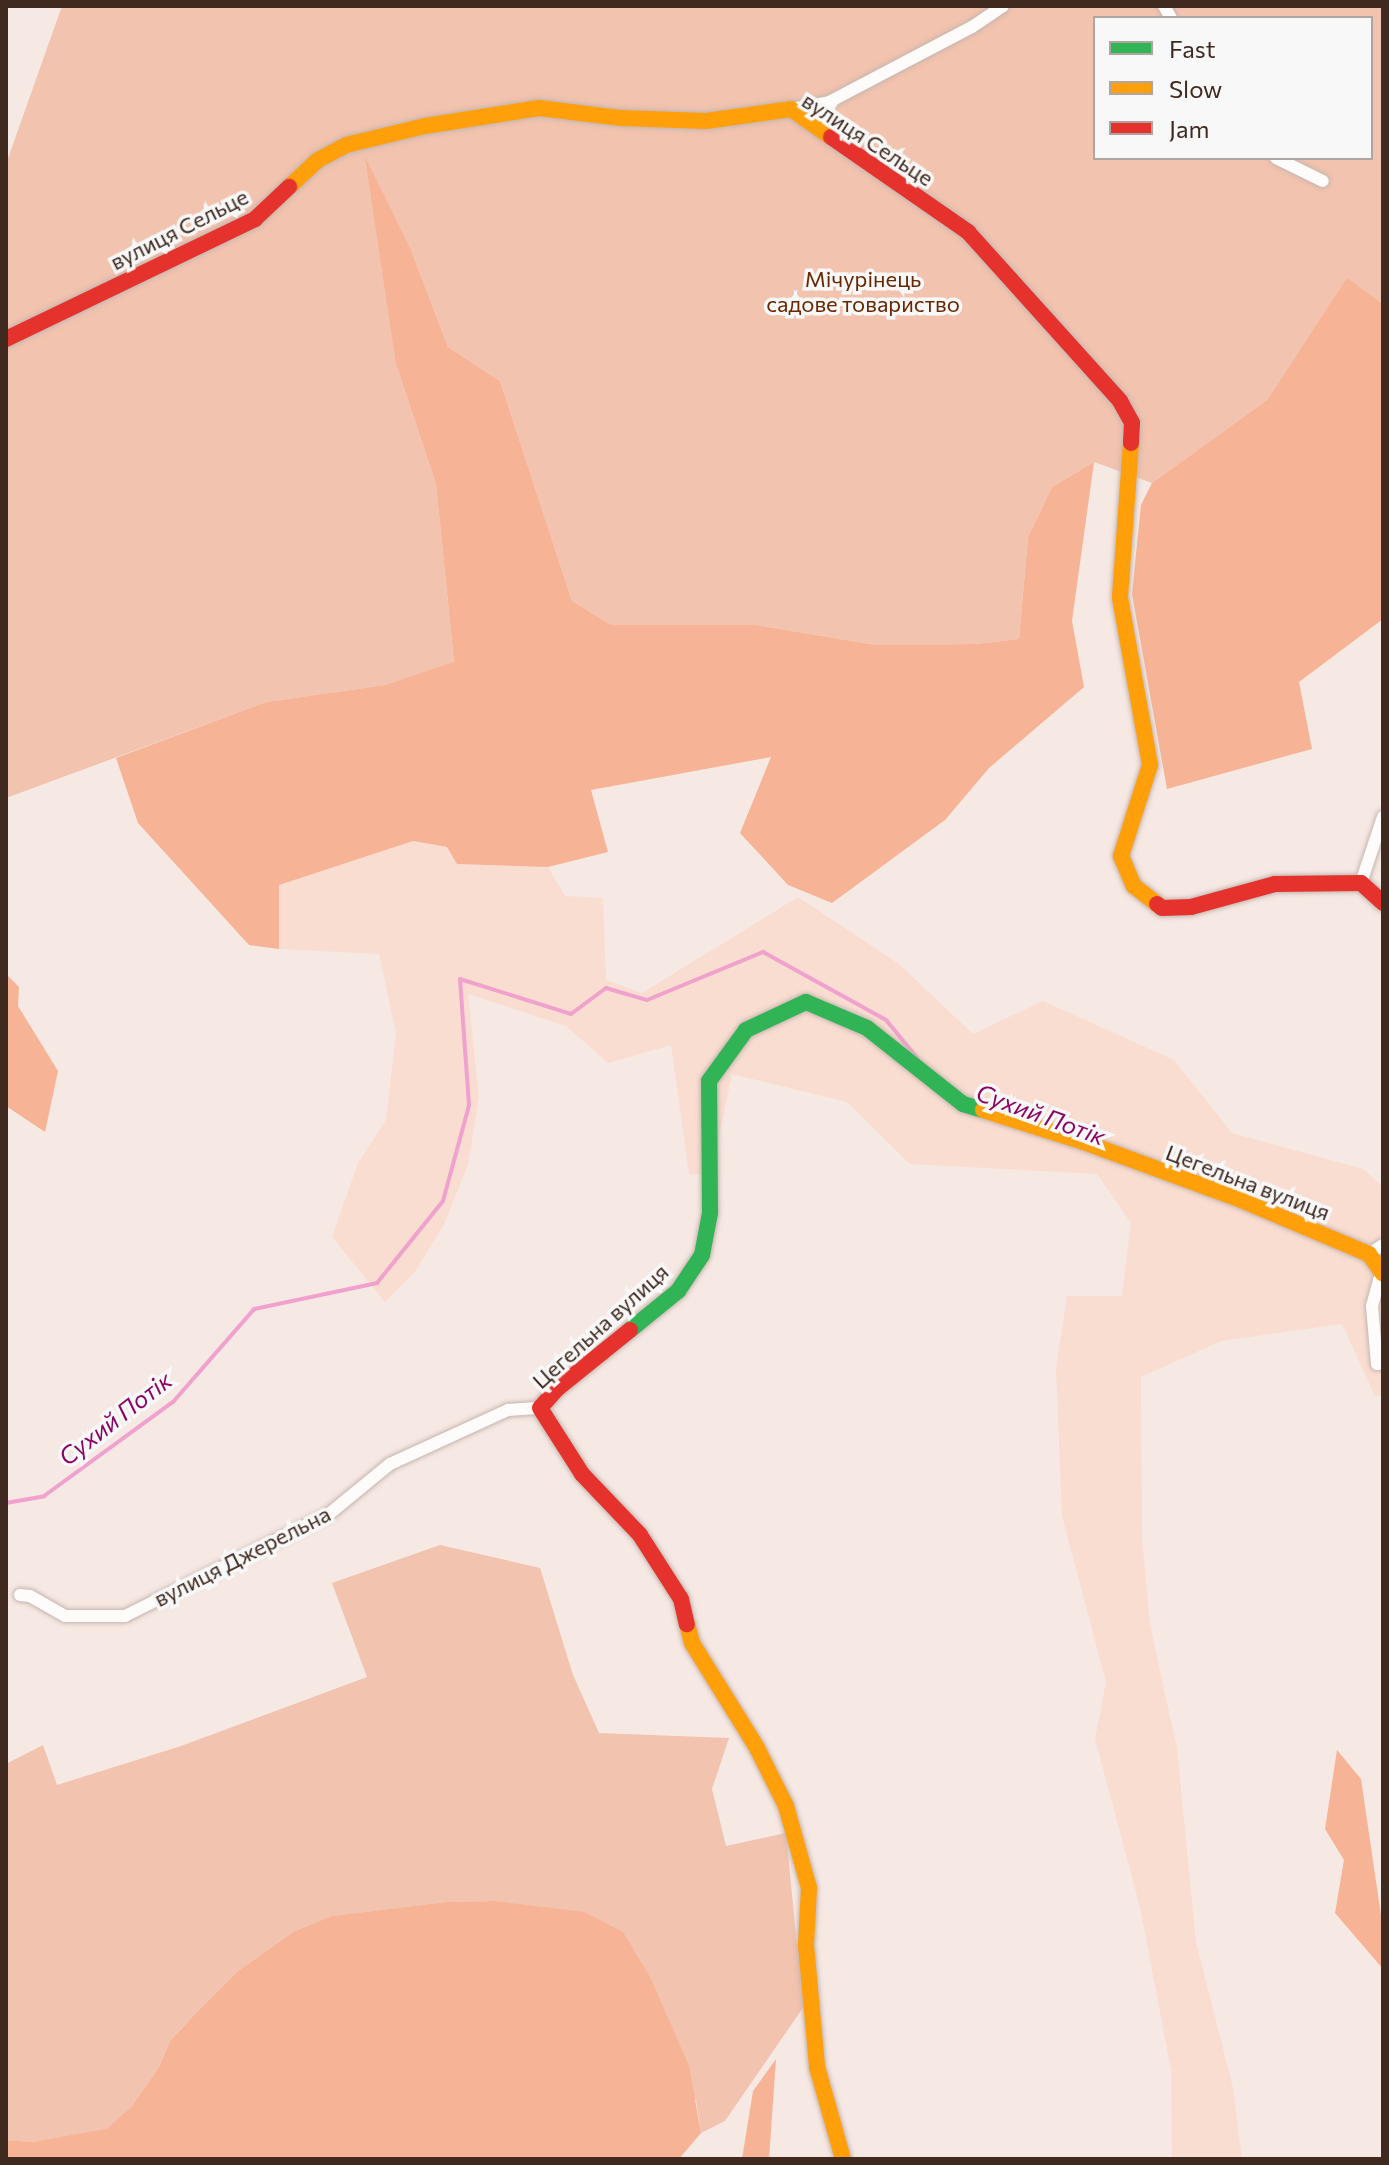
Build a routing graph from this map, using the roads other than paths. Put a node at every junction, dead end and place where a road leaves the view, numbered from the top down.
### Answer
1 (1003, 6) edge
2 (791, 109) junction
3 (1280, 160) edge
4 (1323, 181) dead end
5 (6, 339) edge
6 (1383, 817) edge
7 (1361, 883) junction
8 (1383, 903) edge
9 (1376, 1250) edge
10 (1381, 1277) edge
11 (1383, 1363) edge
12 (540, 1408) junction
13 (20, 1595) dead end
14 (843, 2159) edge

1 - 2 street
2 - 5 street, вулиця Сельце
2 - 7 street, вулиця Сельце
3 - 4 street
6 - 7 street
7 - 8 street
9 - 10 street, Цегельна вулиця
9 - 12 street, Цегельна вулиця
10 - 11 street
12 - 13 street, вулиця Джерельна
12 - 14 street, Цегельна вулиця

